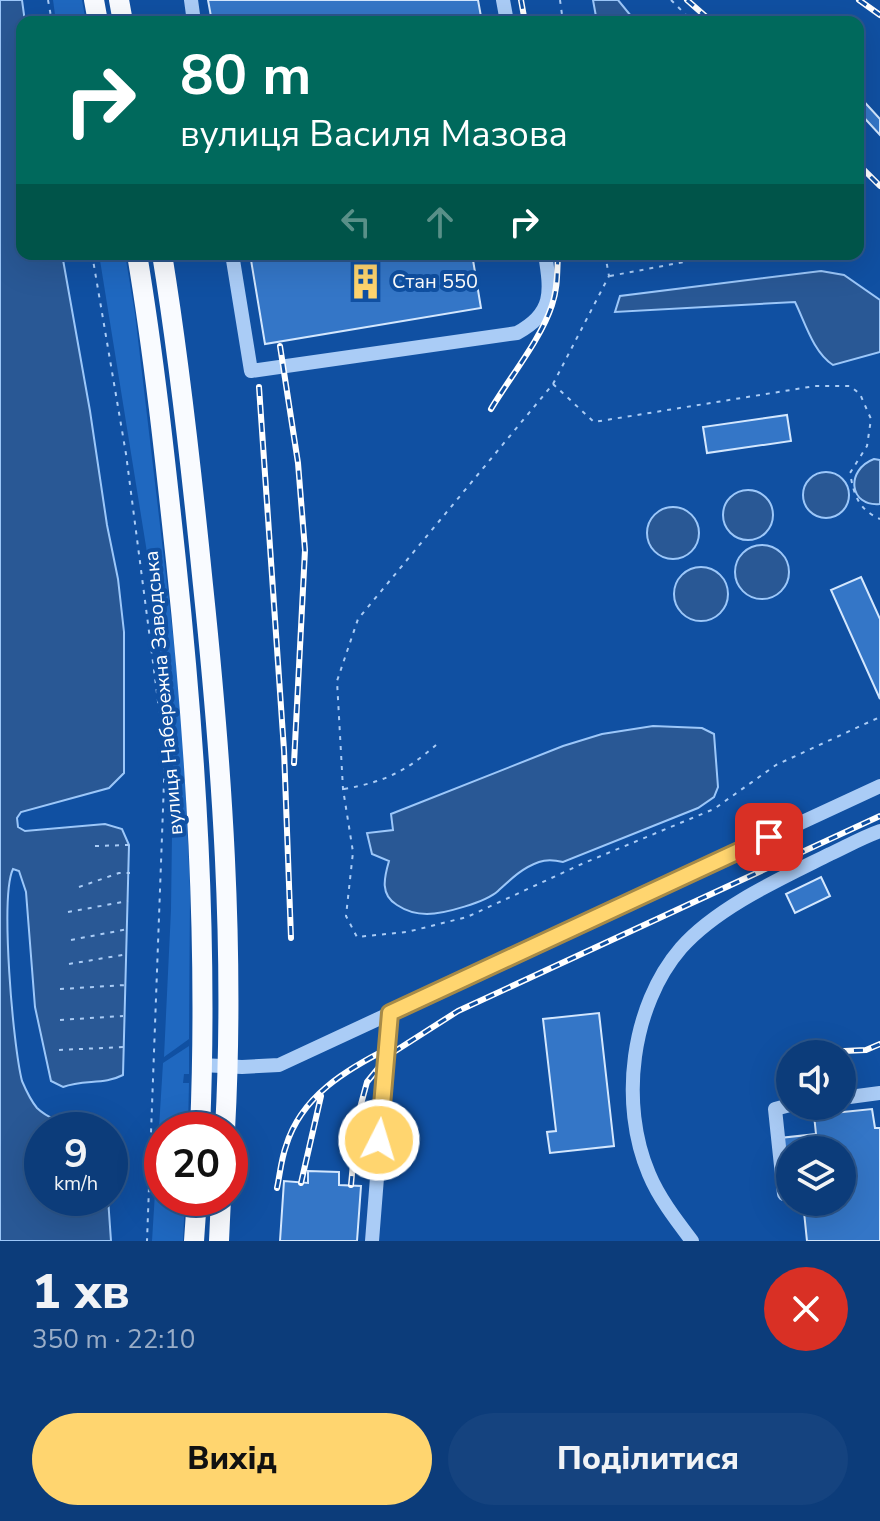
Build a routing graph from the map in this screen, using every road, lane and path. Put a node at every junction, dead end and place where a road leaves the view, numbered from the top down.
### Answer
1 (671, 0) edge
2 (687, 16) edge
3 (93, 260) edge
4 (138, 260) edge
5 (163, 260) edge
6 (233, 260) edge
7 (546, 260) edge
8 (606, 260) edge
9 (694, 260) edge
10 (609, 276) junction
11 (553, 384) junction
12 (880, 519) edge
13 (880, 717) edge
14 (436, 745) dead end
15 (880, 786) edge
16 (343, 789) junction
17 (880, 831) edge
18 (129, 845) dead end
19 (95, 846) dead end
20 (130, 873) dead end
21 (79, 887) dead end
22 (128, 901) dead end
23 (68, 912) dead end
24 (128, 929) dead end
25 (71, 940) dead end
26 (128, 954) dead end
27 (69, 964) dead end
28 (126, 985) dead end
29 (60, 989) dead end
30 (390, 1013) junction
31 (123, 1016) dead end
32 (60, 1020) dead end
33 (124, 1047) dead end
34 (59, 1050) dead end
35 (201, 1065) junction
36 (227, 1066) junction
37 (880, 1093) edge
38 (856, 1096) edge
39 (200, 1112) edge
40 (226, 1112) edge
41 (196, 1216) edge
42 (220, 1216) edge
43 (147, 1241) edge
44 (194, 1241) edge
45 (219, 1241) edge
46 (372, 1241) edge
47 (692, 1241) edge

1 - 2 path
3 - 43 path
4 - 35 main road, вулиця Набережна Заводська
5 - 36 main road
6 - 7 street
8 - 10 path
9 - 10 path
10 - 11 path
11 - 12 path
11 - 16 path
13 - 16 path
14 - 16 path
15 - 30 street
17 - 47 street
18 - 19 path
20 - 21 path
22 - 23 path
24 - 25 path
26 - 27 path
28 - 29 path
30 - 36 street
30 - 46 street
31 - 32 path
33 - 34 path
35 - 36 street
35 - 39 main road, вулиця Набережна Заводська
36 - 40 main road
37 - 38 street
41 - 44 main road
42 - 45 main road

